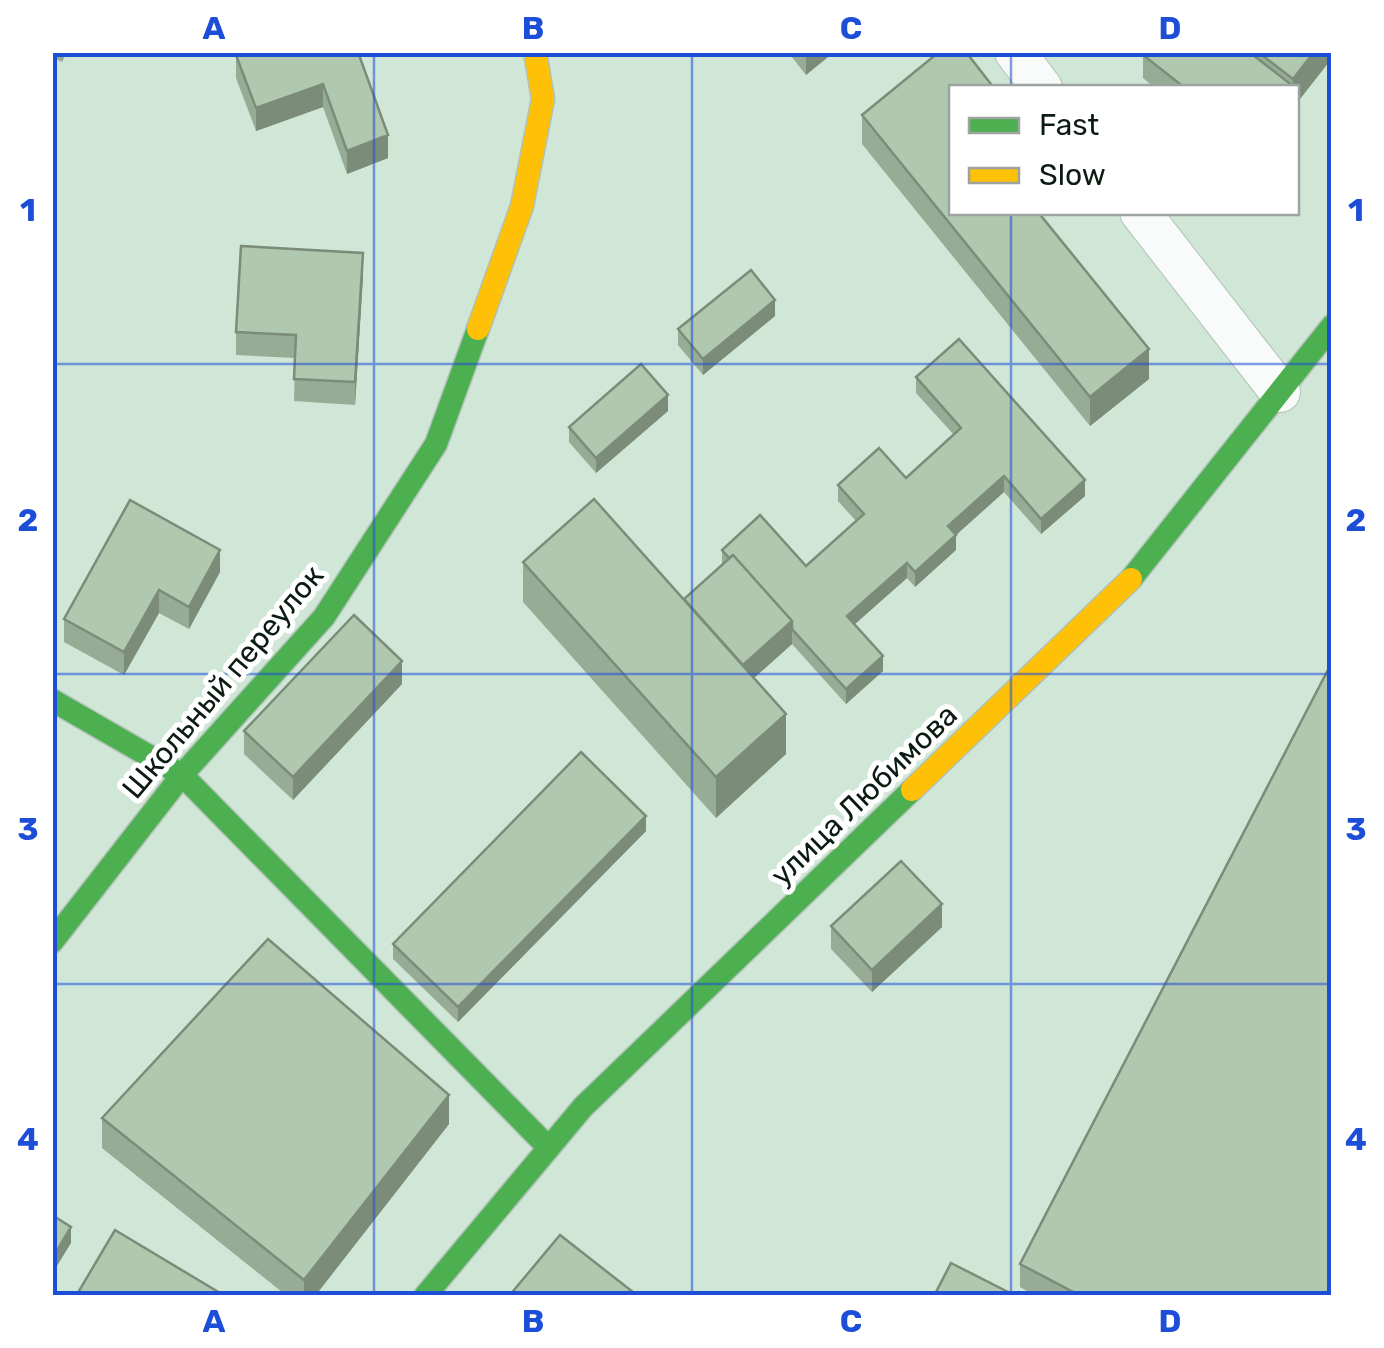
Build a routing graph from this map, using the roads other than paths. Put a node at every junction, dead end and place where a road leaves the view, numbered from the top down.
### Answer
1 (534, 52) edge
2 (1015, 52) edge
3 (1040, 85) edge
4 (1142, 215) edge
5 (1332, 326) edge
6 (1280, 392) junction
7 (52, 700) edge
8 (182, 775) junction
9 (52, 942) edge
10 (549, 1148) junction
11 (425, 1296) edge

1 - 8 street, Школьный переулок
2 - 3 street
4 - 6 street
5 - 6 street, улица Любимова
6 - 10 street, улица Любимова
7 - 8 street
8 - 9 street, Школьный переулок
8 - 10 street
10 - 11 street, улица Любимова

